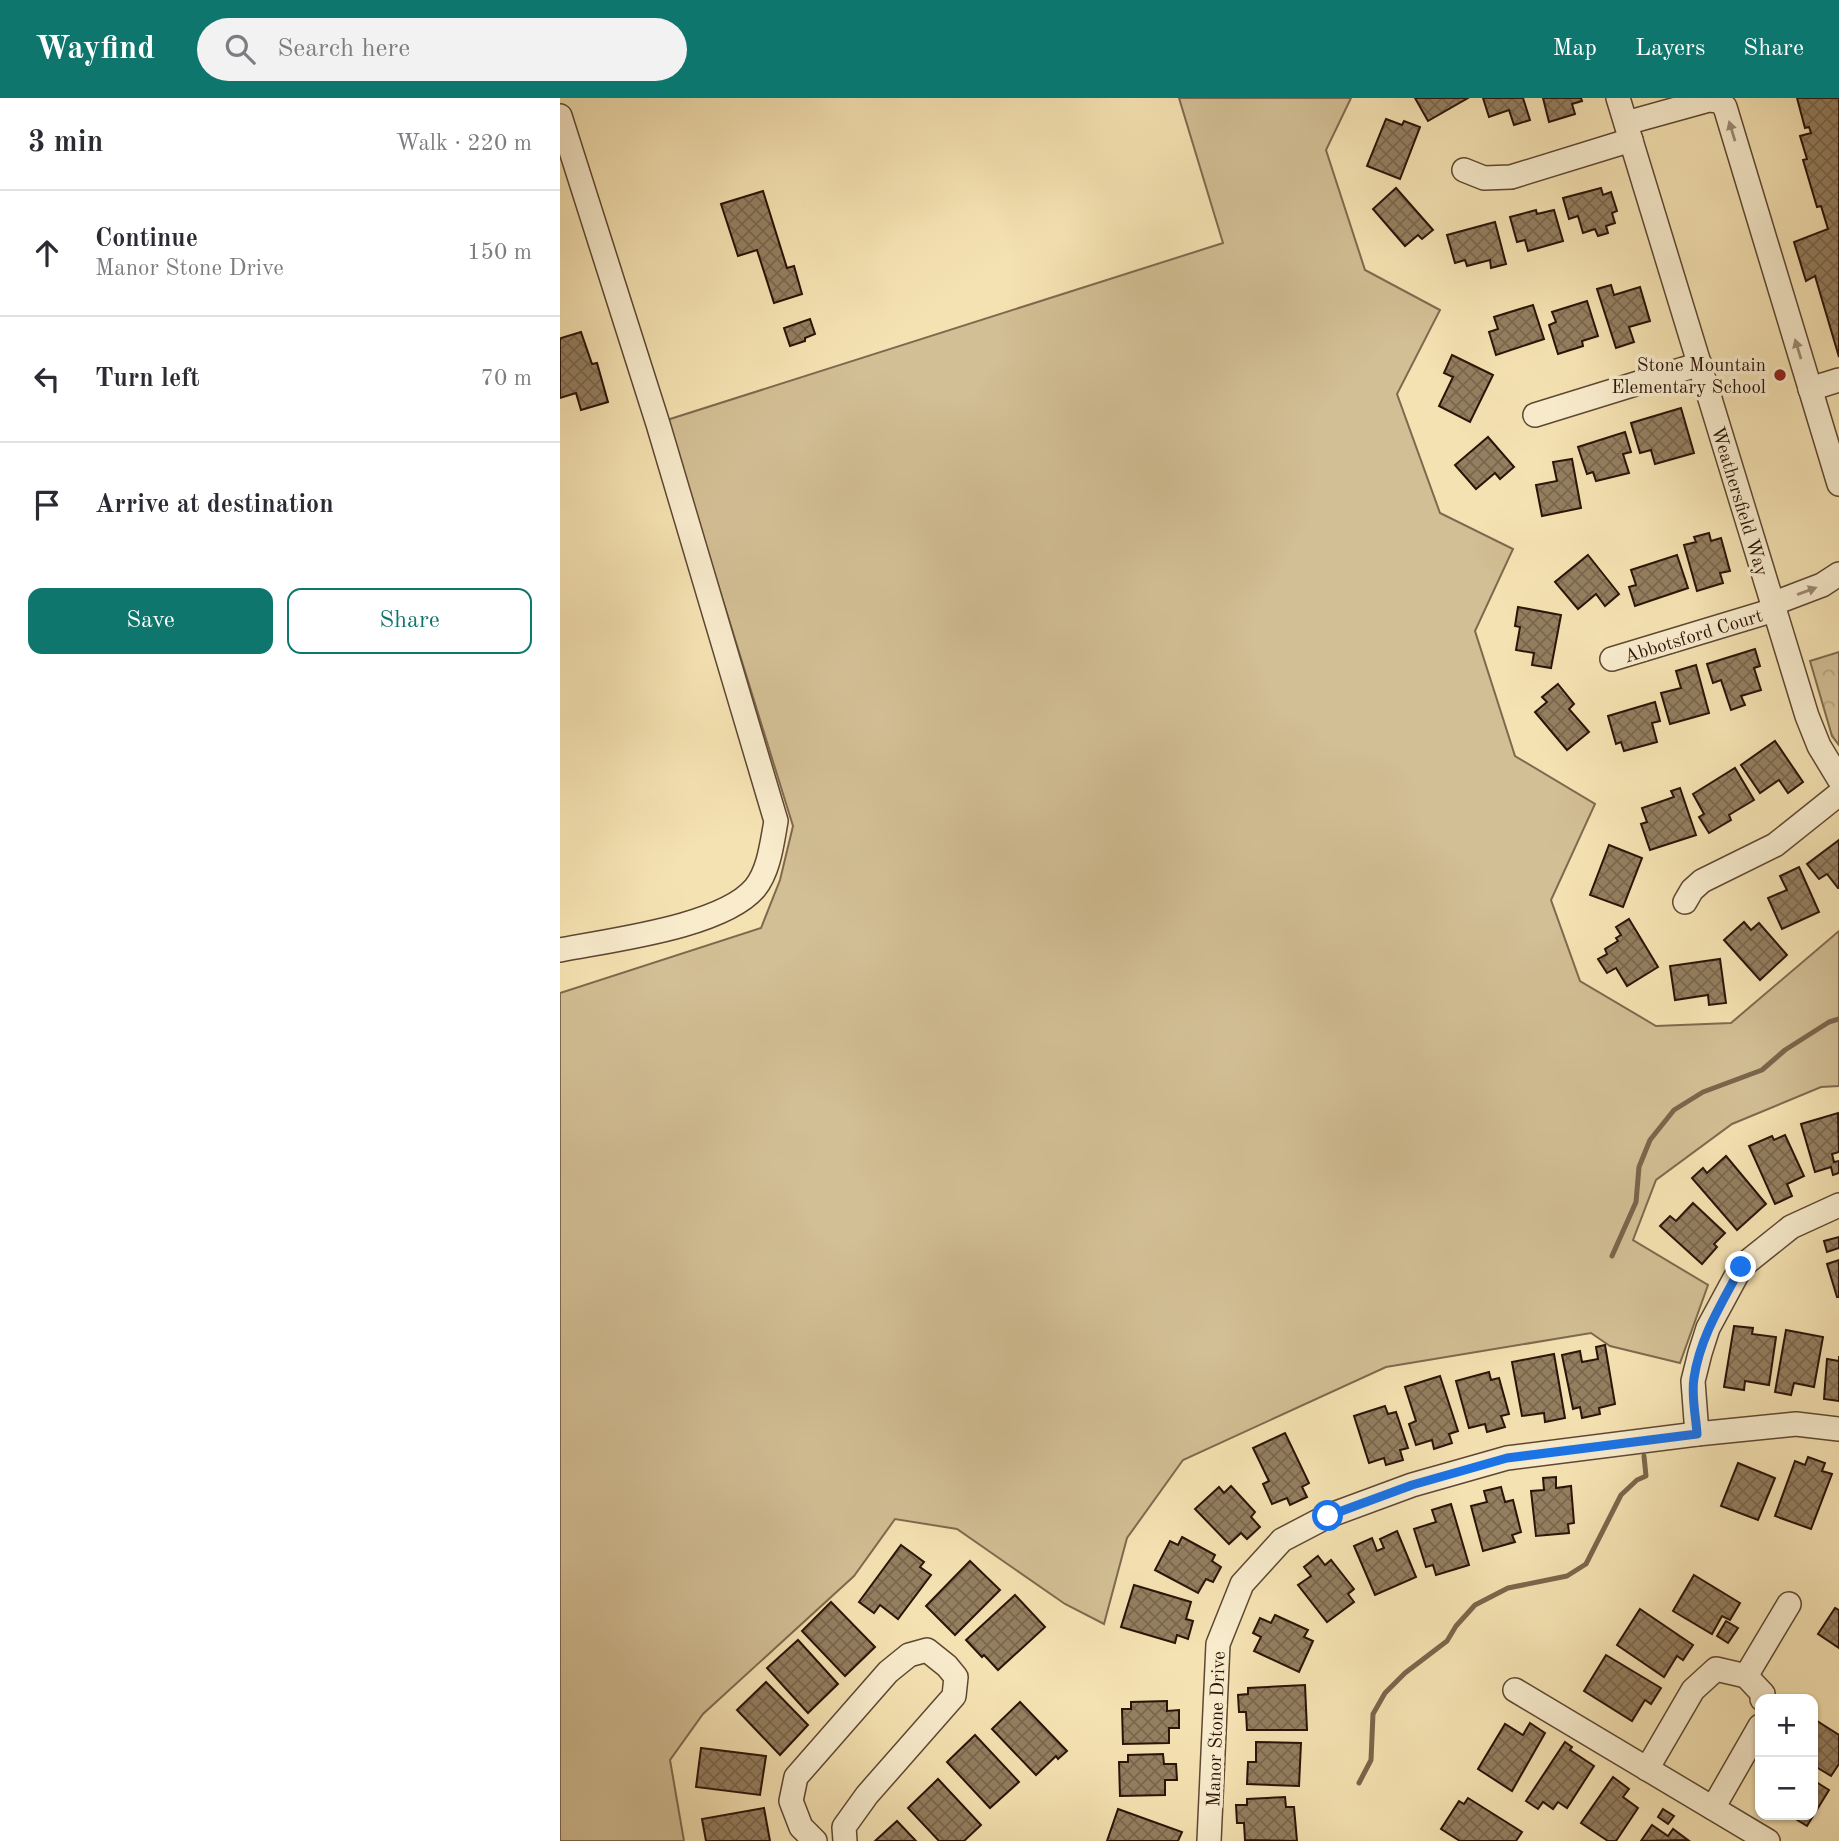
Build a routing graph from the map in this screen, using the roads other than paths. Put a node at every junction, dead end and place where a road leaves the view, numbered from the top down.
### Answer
1 (1618, 98) edge
2 (560, 117) edge
3 (1629, 131) junction
4 (1464, 170) dead end
5 (1700, 364) junction
6 (1839, 380) edge
7 (1810, 389) junction
8 (1535, 415) dead end
9 (1839, 484) edge
10 (1839, 574) edge
11 (1773, 607) junction
12 (1612, 659) dead end
13 (1839, 779) edge
14 (1839, 794) edge
15 (1685, 902) dead end
16 (560, 950) edge
17 (1839, 1205) edge
18 (1839, 1429) edge
19 (1697, 1434) junction
20 (1789, 1604) dead end
21 (1746, 1676) junction
22 (1515, 1689) dead end
23 (1763, 1694) edge
24 (1755, 1735) edge
25 (1647, 1769) junction
26 (1713, 1808) junction
27 (815, 1841) edge
28 (845, 1841) edge
29 (1209, 1841) edge
30 (1768, 1841) edge

1 - 3 street, Weathersfield Way
2 - 16 street
3 - 4 street
3 - 5 street, Weathersfield Way
7 -> 3 street
5 - 8 street
5 - 11 street, Weathersfield Way
6 - 7 street
7 - 9 street
11 -> 10 street, Abbotsford Court
11 - 12 street, Abbotsford Court
11 - 13 street, Weathersfield Way
14 - 15 street
17 - 19 street
18 - 19 street, Manor Stone Drive
19 - 29 street, Manor Stone Drive
20 - 21 street
21 - 23 street
21 - 25 street
22 - 25 street
24 - 26 street
25 - 26 street
26 - 30 street
27 - 28 street

